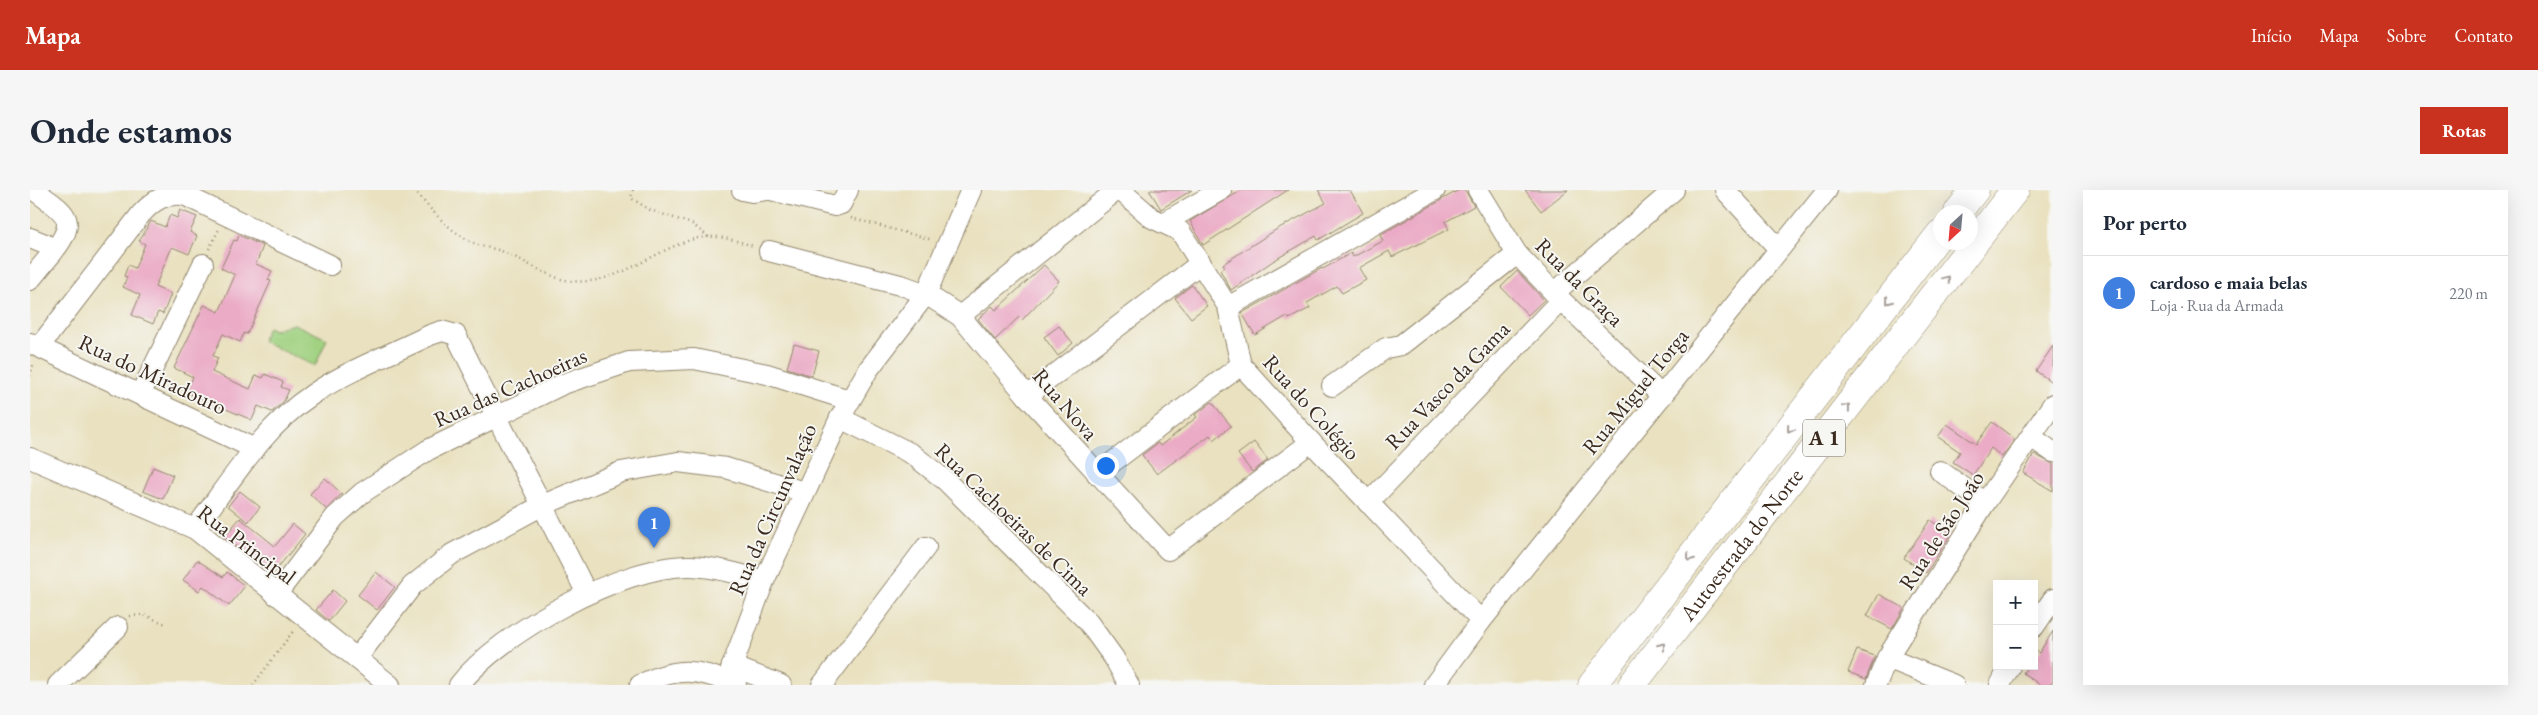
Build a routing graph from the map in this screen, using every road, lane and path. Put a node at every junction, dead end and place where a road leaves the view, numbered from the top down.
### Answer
1 (34, 190) edge
2 (414, 190) edge
3 (633, 190) edge
4 (742, 190) edge
5 (767, 190) edge
6 (771, 190) edge
7 (972, 190) edge
8 (1118, 190) edge
9 (1221, 190) edge
10 (1435, 190) edge
11 (1478, 190) edge
12 (1674, 190) edge
13 (1726, 190) edge
14 (1827, 190) edge
15 (1975, 190) edge
16 (2015, 190) edge
17 (841, 200) edge
18 (1963, 205) edge
19 (225, 214) junction
20 (1166, 222) junction
21 (30, 238) edge
22 (710, 238) junction
23 (1933, 243) edge
24 (949, 244) junction
25 (1779, 249) junction
26 (769, 251) joint
27 (53, 252) junction
28 (1517, 254) junction
29 (1201, 263) junction
30 (203, 264) joint
31 (330, 264) dead end
32 (30, 280) edge
33 (926, 294) junction
34 (1558, 297) junction
35 (1228, 307) junction
36 (960, 316) junction
37 (34, 345) edge
38 (1241, 364) junction
39 (1332, 386) dead end
40 (141, 394) junction
41 (1027, 396) junction
42 (1662, 396) junction
43 (849, 400) junction
44 (2053, 404) edge
45 (495, 417) junction
46 (840, 418) junction
47 (2030, 437) junction
48 (1311, 442) junction
49 (255, 448) junction
50 (2053, 452) edge
51 (30, 458) edge
52 (1940, 471) dead end
53 (1097, 474) junction
54 (804, 492) junction
55 (1368, 503) junction
56 (1985, 503) junction
57 (544, 505) junction
58 (195, 529) junction
59 (926, 547) dead end
60 (764, 581) junction
61 (587, 594) junction
62 (276, 595) junction
63 (2053, 599) edge
64 (304, 617) junction
65 (1481, 621) junction
66 (166, 624) dead end
67 (2035, 625) edge
68 (118, 627) joint
69 (357, 658) junction
70 (1887, 658) junction
71 (2008, 670) edge
72 (730, 679) edge
73 (58, 685) edge
74 (253, 685) edge
75 (390, 685) edge
76 (459, 685) edge
77 (640, 685) edge
78 (780, 685) edge
79 (822, 685) edge
80 (1129, 685) edge
81 (1434, 685) edge
82 (1592, 685) edge
83 (1632, 685) edge
84 (1876, 685) edge
85 (1954, 685) edge
86 (2000, 685) edge

1 - 27 street
2 - 22 path
3 - 22 path
4 - 5 street
6 - 17 street
7 - 24 street, Rua da Circunvalação
8 - 20 street, Rua do Colégio
8 - 36 street
9 - 20 street
10 - 35 street
11 - 28 street, Rua da Graça
12 - 34 street, Rua Vasco da Gama
13 - 25 street
14 - 25 street, Rua Miguel Torga
15 - 18 highway
83 -> 16 highway, Autoestrada do Norte / A 1
17 - 24 path
19 - 30 path
19 - 31 street
19 - 37 street
20 - 29 street, Rua do Colégio
21 - 27 street
22 - 26 path
23 -> 82 highway, Autoestrada do Norte / A 1
24 - 33 street, Rua da Circunvalação
25 - 42 street, Rua Miguel Torga
26 - 33 street, Rua Nova
27 - 32 street
28 - 34 street, Rua da Graça
28 - 39 street
29 - 35 street, Rua do Colégio
29 - 41 street
30 - 40 street
33 - 36 street, Rua Nova
33 - 43 street, Rua da Circunvalação
34 - 42 street, Rua da Graça
34 - 55 street, Rua Vasco da Gama
35 - 38 street, Rua do Colégio
36 - 41 street, Rua Nova
37 - 40 street, Rua do Miradouro
38 - 48 street, Rua do Colégio
38 - 53 street
40 - 49 street, Rua do Miradouro
41 - 53 street, Rua Nova
42 - 65 street, Rua Miguel Torga
43 - 45 street, Rua das Cachoeiras
43 - 46 street, Rua da Circunvalação
44 - 47 street, Rua de São João
45 - 49 street
45 - 57 street
45 - 62 street, Rua das Cachoeiras
46 - 54 street, Rua da Circunvalação
46 - 80 street, Rua Cachoeiras de Cima
47 - 50 street
47 - 56 street, Rua de São João
48 - 53 street, Rua Nova
48 - 55 street, Rua do Colégio
49 - 58 street
51 - 58 street, Rua Principal
52 - 56 street
54 - 57 street
54 - 60 street, Rua da Circunvalação
55 - 65 street, Rua do Colégio
56 - 70 street, Rua de São João
57 - 61 street
57 - 69 street
58 - 62 street, Rua Principal
59 - 79 street
60 - 61 street
60 - 72 street, Rua da Circunvalação
61 - 76 street
62 - 64 street, Rua Principal
63 - 67 street
64 - 69 street, Rua Principal
64 - 74 path
65 - 81 street, Rua Miguel Torga
66 - 68 path
68 - 73 street
69 - 75 street, Rua Principal
70 - 84 street, Rua de São João
70 - 85 street
71 - 86 street
72 - 77 street
72 - 78 street

